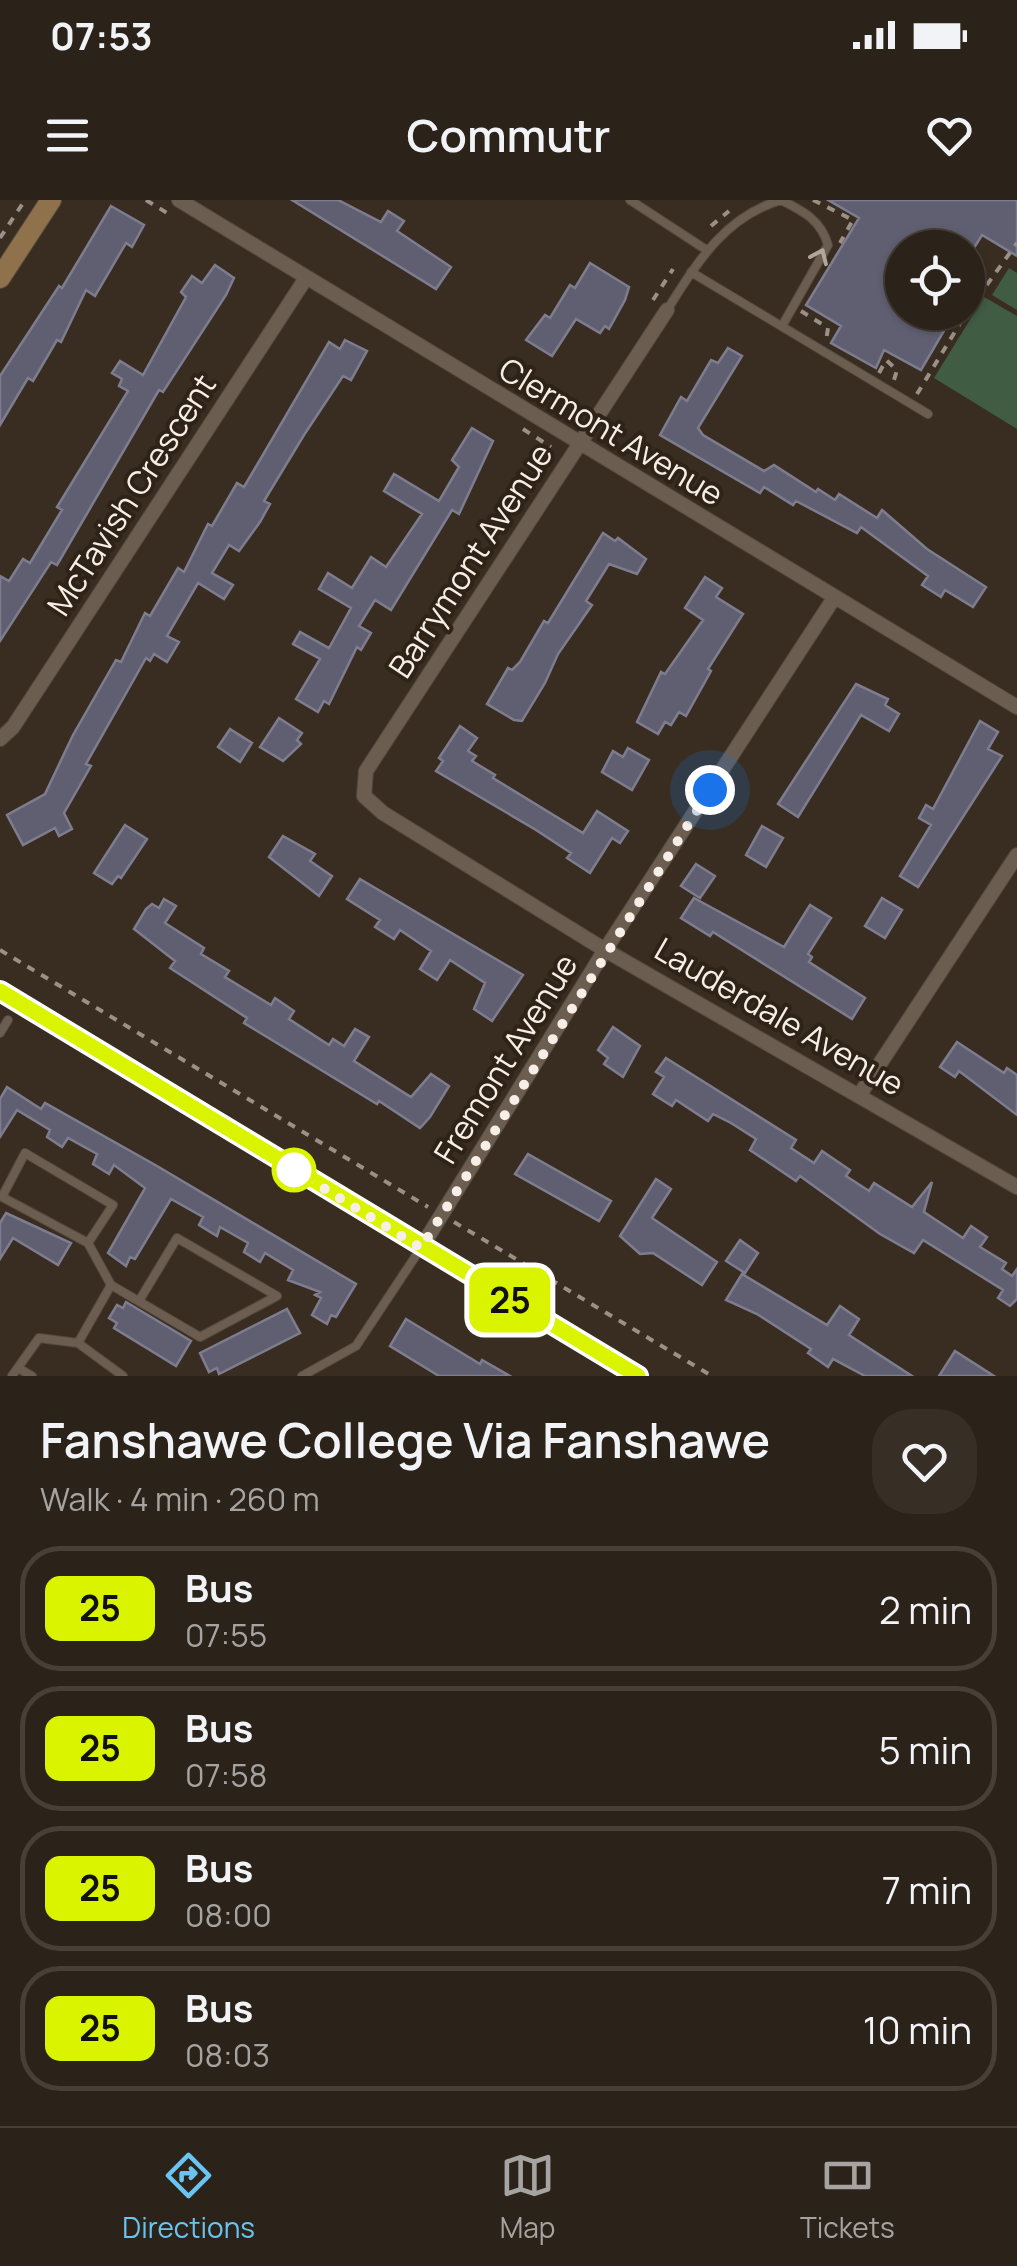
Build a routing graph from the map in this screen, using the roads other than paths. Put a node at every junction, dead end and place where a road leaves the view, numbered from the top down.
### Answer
1 (51, 200) edge
2 (178, 200) edge
3 (630, 200) edge
4 (781, 200) edge
5 (705, 249) junction
6 (691, 272) junction
7 (0, 278) edge
8 (306, 278) junction
9 (667, 310) joint
10 (782, 326) junction
11 (928, 414) dead end
12 (579, 446) junction
13 (834, 598) junction
14 (1017, 707) edge
15 (0, 739) edge
16 (364, 796) joint
17 (1017, 855) edge
18 (605, 950) junction
19 (0, 992) edge
20 (8, 1020) dead end
21 (0, 1034) edge
22 (860, 1094) junction
23 (1017, 1186) edge
24 (88, 1243) junction
25 (421, 1248) junction
26 (111, 1284) junction
27 (138, 1301) junction
28 (78, 1343) junction
29 (15, 1372) edge
30 (32, 1376) edge
31 (123, 1376) edge
32 (302, 1376) edge
33 (638, 1376) edge

1 - 7 main road
2 - 8 street, Clermont Avenue
3 - 5 lane
4 - 5 lane
10 -> 4 lane
5 - 6 lane
6 - 9 lane
6 - 10 lane
8 - 12 street, Clermont Avenue
8 - 15 street, McTavish Crescent
9 - 12 street, Barrymont Avenue
10 - 11 lane
12 - 13 street, Clermont Avenue
12 - 16 street, Barrymont Avenue
13 - 14 street, Clermont Avenue
13 - 18 street, Fremont Avenue
16 - 18 street, Lauderdale Avenue
17 - 22 street
18 - 22 street, Lauderdale Avenue
18 - 25 street, Fremont Avenue
19 - 25 main road
20 - 21 lane
22 - 23 street, Lauderdale Avenue
24 - 24 lane
24 - 26 lane
25 - 32 lane
25 - 33 main road
26 - 27 lane
26 - 28 lane
27 - 27 lane
28 - 29 lane
28 - 31 lane
29 - 30 lane

